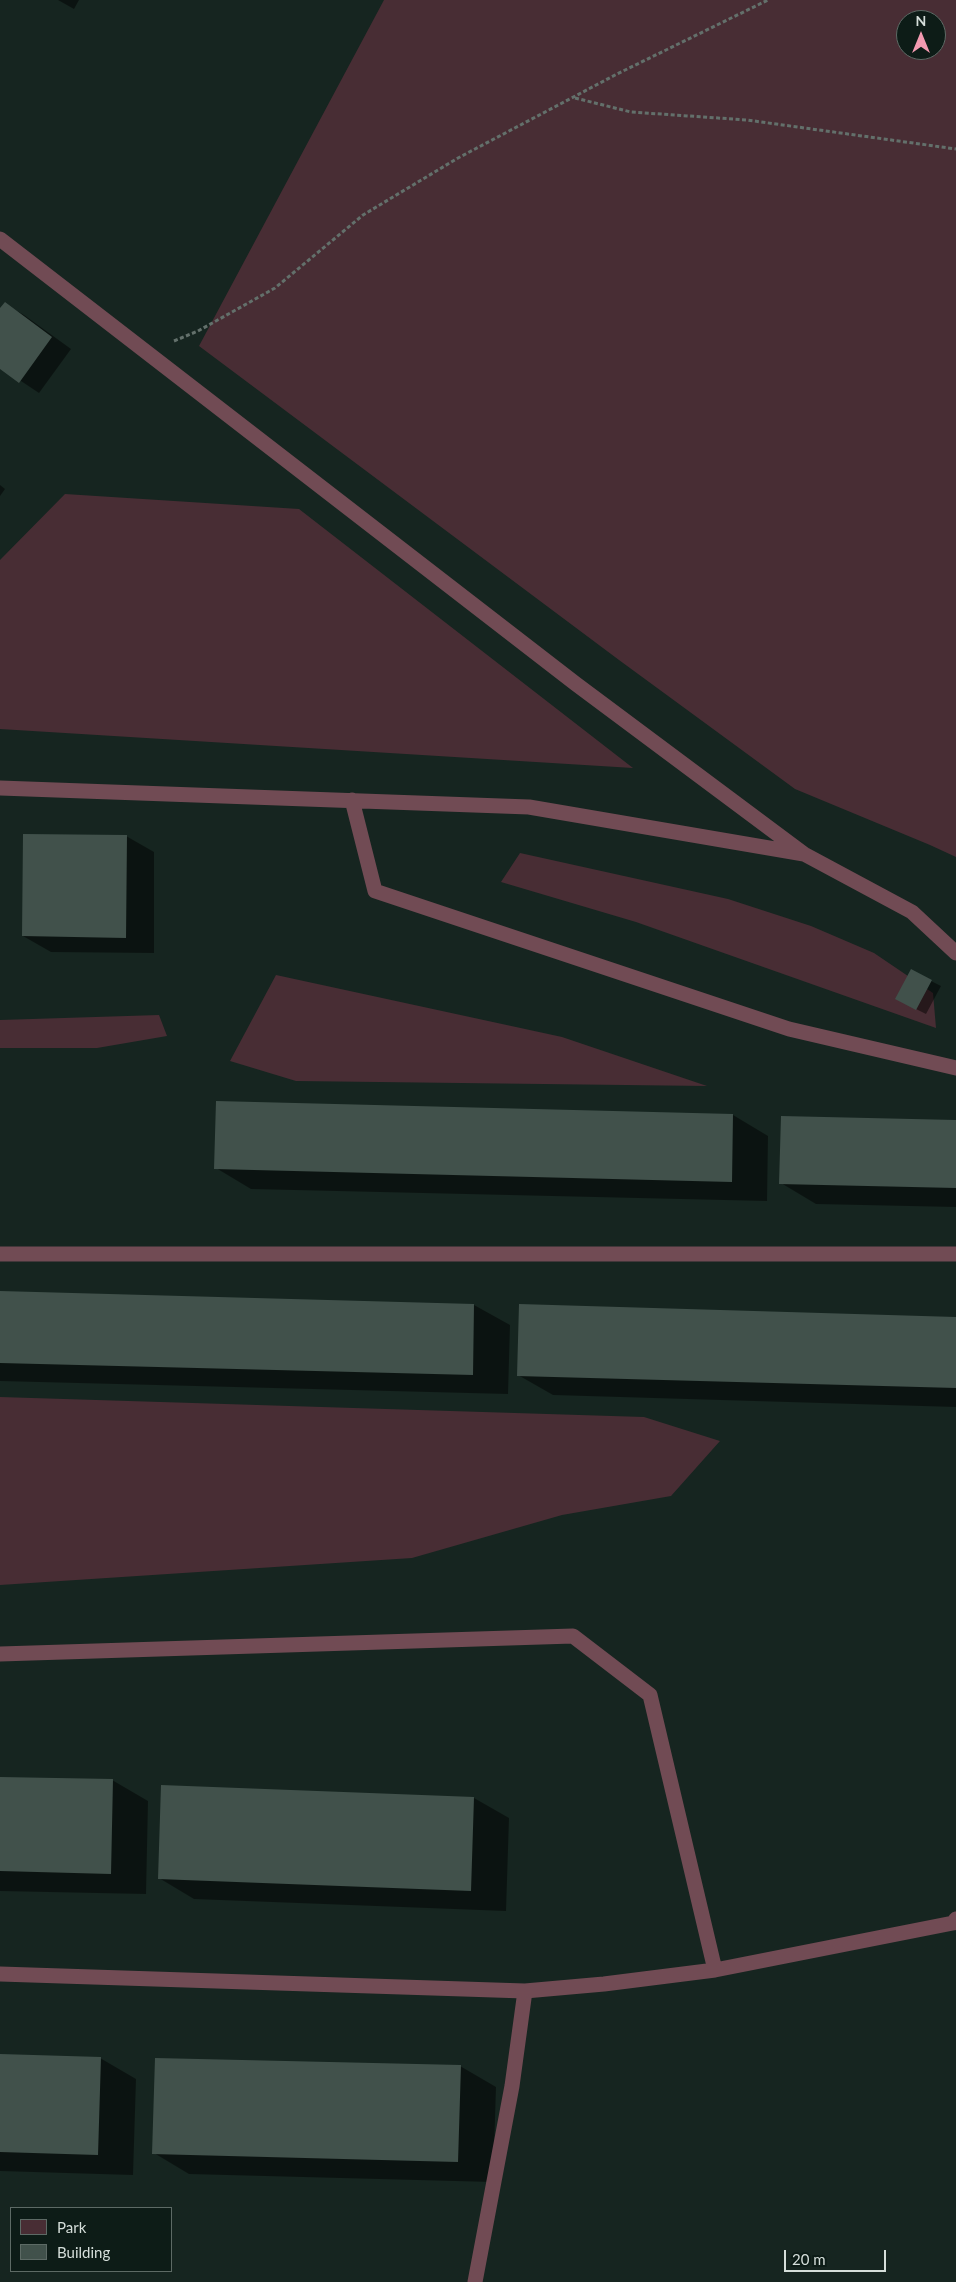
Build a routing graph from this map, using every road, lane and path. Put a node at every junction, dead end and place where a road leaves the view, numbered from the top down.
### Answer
1 (768, 0) edge
2 (574, 98) junction
3 (956, 149) edge
4 (0, 239) edge
5 (148, 353) junction
6 (0, 788) edge
7 (352, 800) junction
8 (804, 854) junction
9 (956, 953) edge
10 (956, 1068) edge
11 (0, 1254) edge
12 (956, 1254) edge
13 (0, 1654) edge
14 (956, 1919) edge
15 (715, 1970) junction
16 (0, 1974) edge
17 (525, 1991) junction
18 (475, 2282) edge

1 - 2 path
2 - 3 path
2 - 5 path
4 - 5 lane
5 - 8 lane
6 - 7 lane
7 - 8 lane
7 - 10 lane
8 - 9 lane
11 - 12 lane
13 - 15 lane
14 - 15 lane
15 - 17 lane
16 - 17 lane
17 - 18 lane

